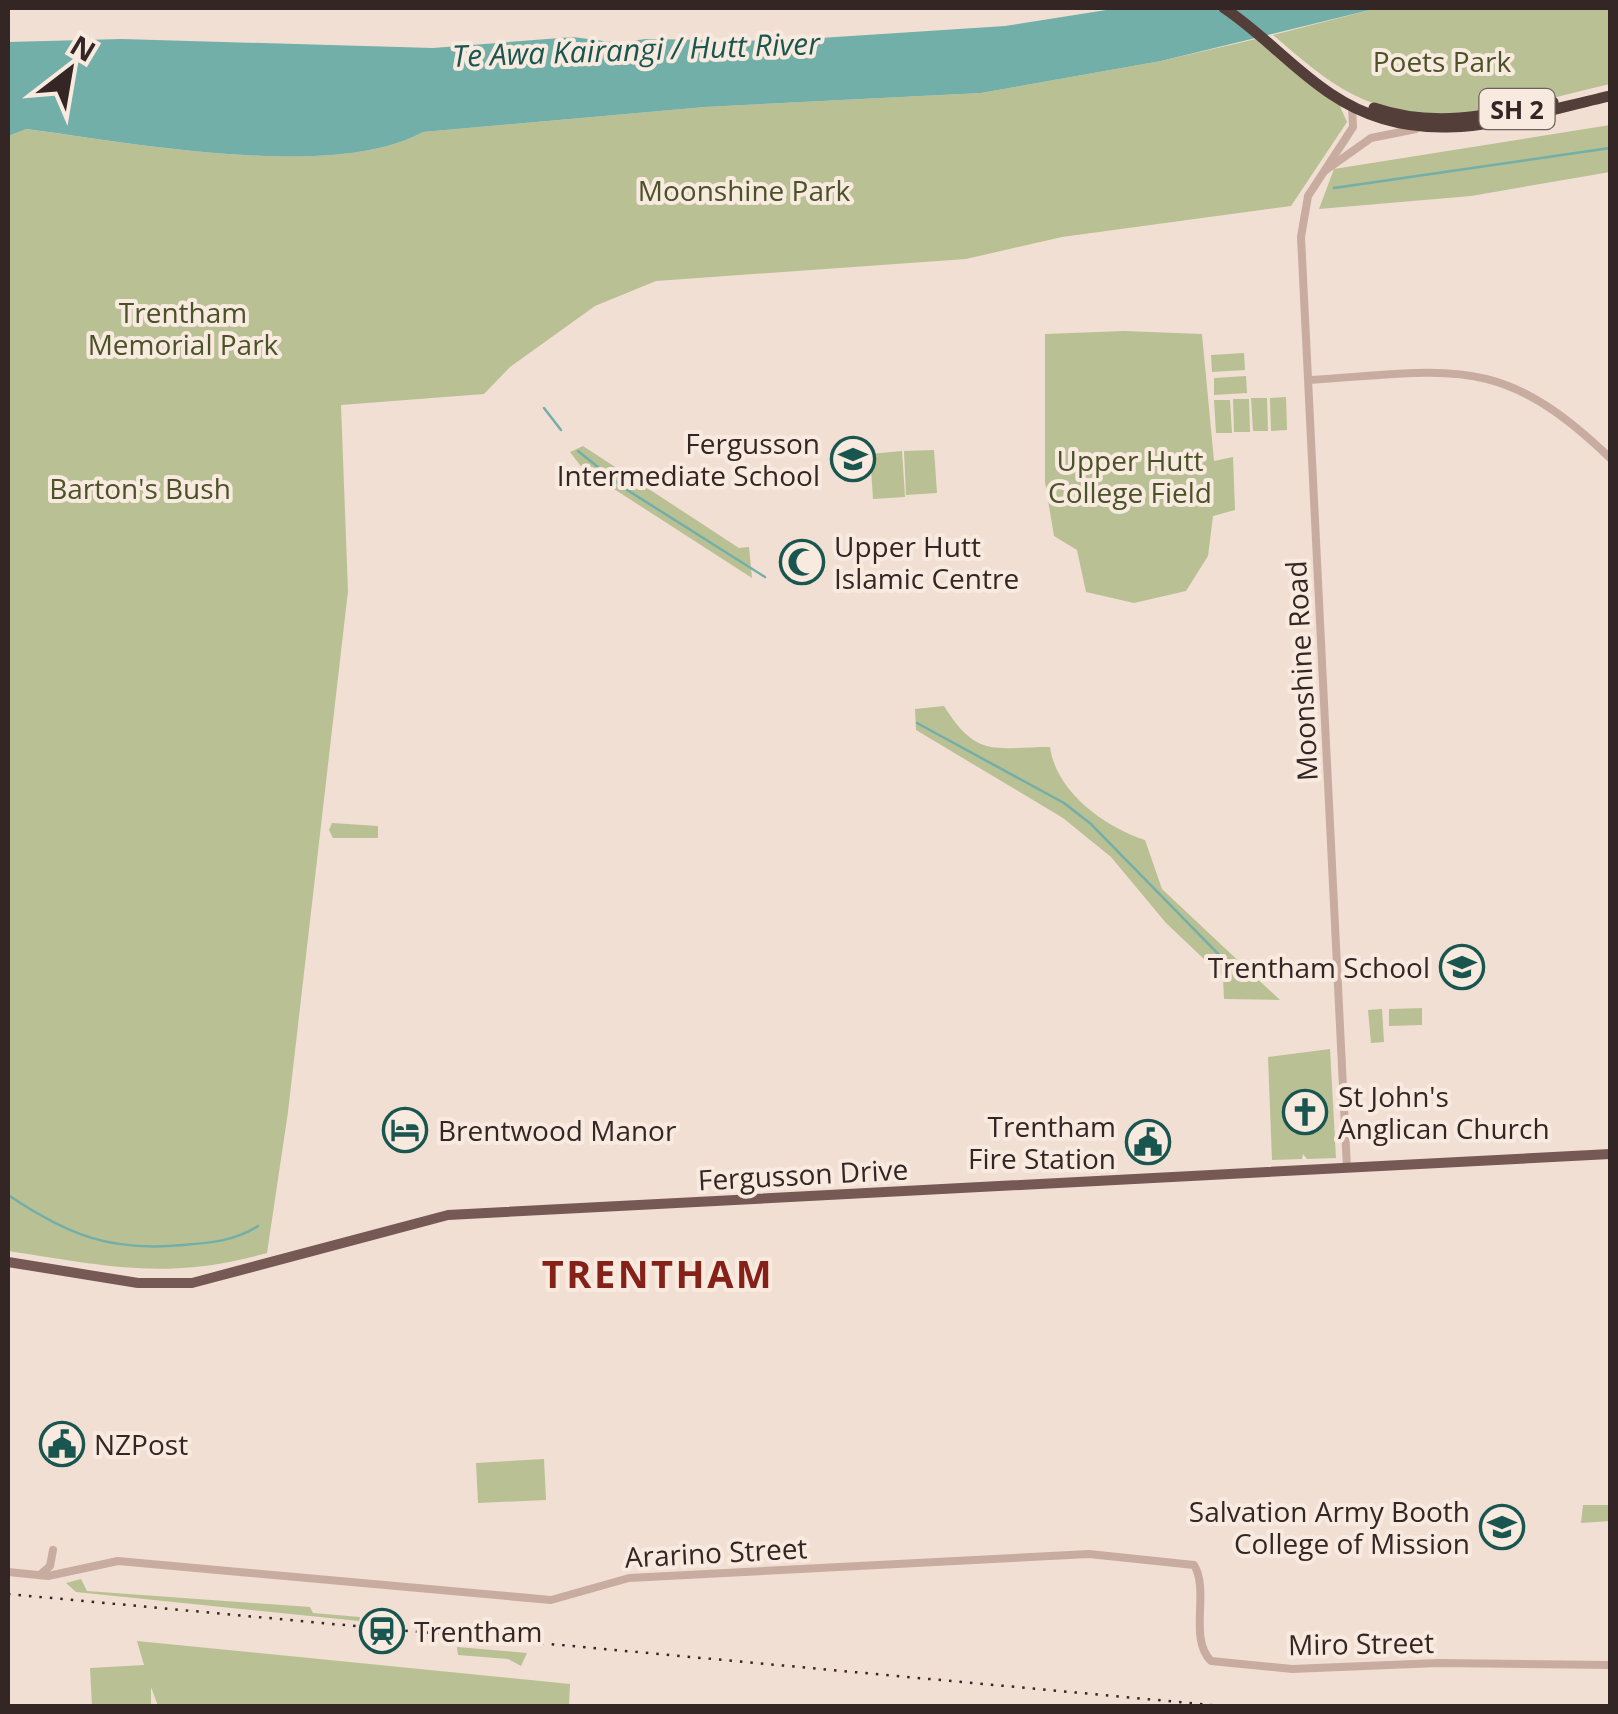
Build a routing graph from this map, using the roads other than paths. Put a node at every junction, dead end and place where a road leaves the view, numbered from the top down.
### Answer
1 (1224, 8) edge
2 (1300, 67) junction
3 (1610, 93) edge
4 (1352, 106) junction
5 (1422, 129) junction
6 (1319, 176) junction
7 (1310, 380) junction
8 (1610, 458) edge
9 (1610, 1154) edge
10 (1347, 1168) junction
11 (8, 1262) edge
12 (53, 1550) dead end
13 (1196, 1567) joint
14 (8, 1572) edge
15 (40, 1575) junction
16 (1610, 1665) edge

1 - 2 highway, SH 2
2 - 3 highway, SH 2
2 - 4 highway, SH 2
3 - 5 highway, SH 2
4 - 5 highway, SH 2
4 - 6 street, Moonshine Road
5 - 6 street
6 - 7 street, Moonshine Road
7 - 8 street
7 - 10 street, Moonshine Road
9 - 10 main road, Fergusson Drive
10 - 11 main road, Fergusson Drive
12 - 15 street
13 - 15 street, Ararino Street
13 - 16 street, Miro Street
14 - 15 street, Ararino Street

